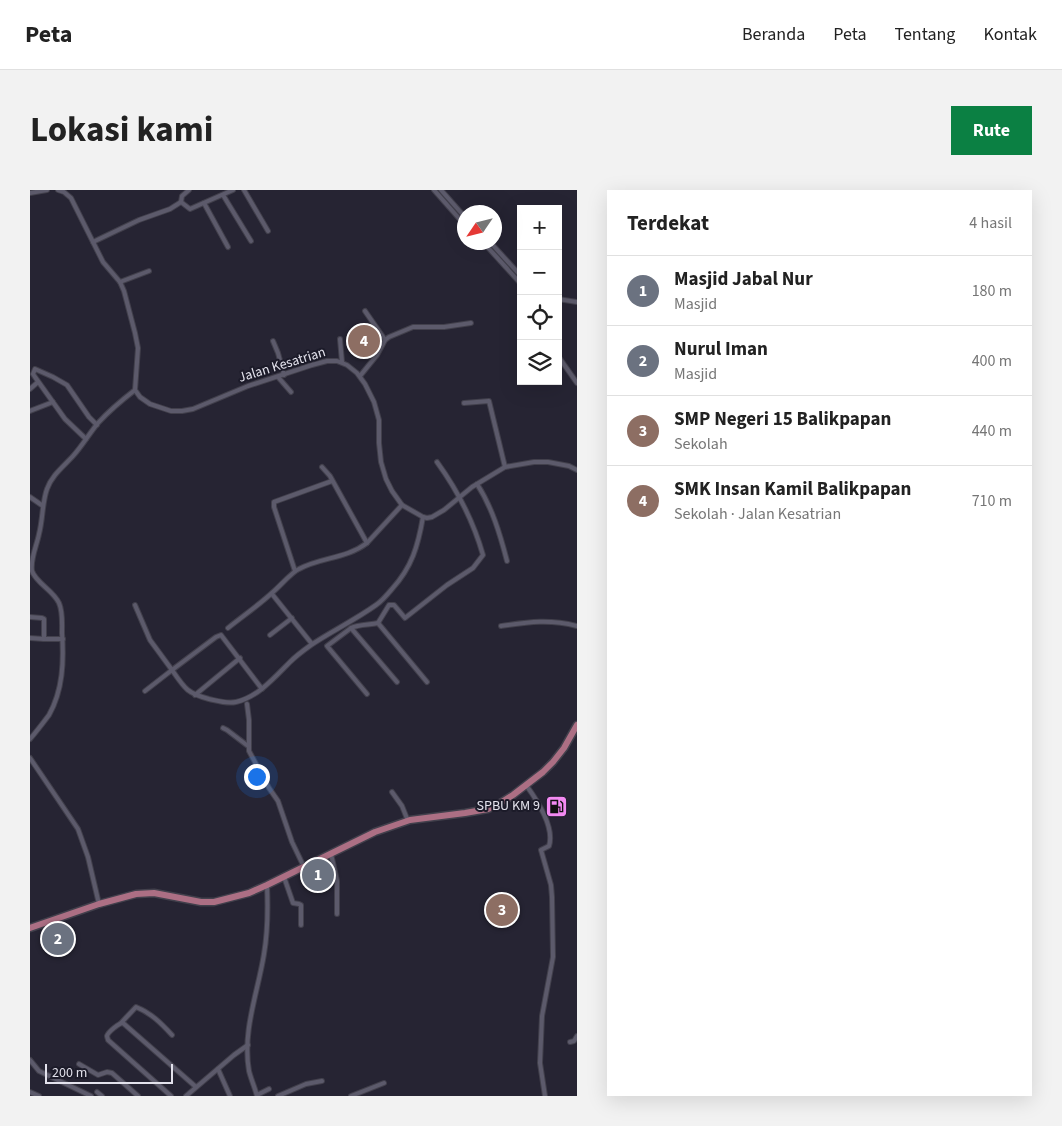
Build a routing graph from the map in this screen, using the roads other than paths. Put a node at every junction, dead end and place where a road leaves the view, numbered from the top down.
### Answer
1 (47, 190) edge
2 (58, 190) edge
3 (68, 190) edge
4 (187, 190) edge
5 (233, 190) edge
6 (244, 190) edge
7 (434, 190) edge
8 (441, 190) edge
9 (30, 193) edge
10 (223, 194) junction
11 (69, 196) junction
12 (181, 202) junction
13 (204, 203) junction
14 (457, 208) edge
15 (457, 216) edge
16 (268, 231) dead end
17 (251, 241) dead end
18 (93, 242) junction
19 (228, 247) dead end
20 (490, 250) edge
21 (497, 250) edge
22 (150, 271) dead end
23 (517, 272) edge
24 (517, 280) edge
25 (120, 282) junction
26 (562, 300) edge
27 (577, 302) edge
28 (365, 311) dead end
29 (471, 323) dead end
30 (340, 339) dead end
31 (385, 340) junction
32 (273, 341) dead end
33 (342, 362) junction
34 (562, 362) edge
35 (32, 369) edge
36 (284, 375) junction
37 (360, 376) junction
38 (278, 377) junction
39 (38, 382) junction
40 (577, 383) edge
41 (30, 389) edge
42 (135, 390) junction
43 (291, 392) dead end
44 (53, 402) junction
45 (464, 403) dead end
46 (30, 411) edge
47 (97, 425) junction
48 (86, 439) junction
49 (437, 462) dead end
50 (322, 466) dead end
51 (505, 467) junction
52 (577, 470) edge
53 (332, 482) junction
54 (477, 484) junction
55 (460, 496) junction
56 (30, 497) edge
57 (402, 505) junction
58 (43, 506) junction
59 (423, 517) junction
60 (366, 543) junction
61 (36, 545) junction
62 (30, 549) edge
63 (508, 561) dead end
64 (295, 572) junction
65 (272, 594) junction
66 (135, 605) dead end
67 (30, 617) edge
68 (292, 618) junction
69 (378, 623) junction
70 (501, 626) dead end
71 (577, 626) edge
72 (228, 628) dead end
73 (351, 628) junction
74 (270, 635) dead end
75 (30, 638) edge
76 (44, 639) junction
77 (63, 639) junction
78 (312, 644) junction
79 (240, 658) junction
80 (172, 670) junction
81 (397, 682) dead end
82 (426, 682) dead end
83 (262, 688) junction
84 (144, 692) dead end
85 (367, 694) dead end
86 (194, 695) junction
87 (247, 704) dead end
88 (577, 725) edge
89 (223, 728) dead end
90 (30, 739) edge
91 (248, 746) junction
92 (30, 758) edge
93 (526, 785) junction
94 (392, 792) dead end
95 (408, 821) junction
96 (331, 854) junction
97 (304, 867) junction
98 (284, 877) junction
99 (267, 885) junction
100 (99, 904) junction
101 (337, 914) dead end
102 (301, 925) dead end
103 (30, 928) edge
104 (120, 1023) junction
105 (172, 1035) dead end
106 (577, 1036) edge
107 (570, 1042) dead end
108 (248, 1045) junction
109 (30, 1060) edge
110 (79, 1064) dead end
111 (218, 1069) junction
112 (322, 1081) dead end
113 (384, 1083) dead end
114 (196, 1087) junction
115 (269, 1089) dead end
116 (30, 1092) edge
117 (97, 1092) dead end
118 (257, 1095) edge
119 (39, 1096) edge
120 (91, 1096) edge
121 (102, 1096) edge
122 (138, 1096) edge
123 (171, 1096) edge
124 (186, 1096) edge
125 (230, 1096) edge
126 (278, 1096) edge
127 (351, 1096) edge
128 (545, 1096) edge

1 - 9 street
2 - 11 street
3 - 11 street
4 - 12 street
5 - 10 street
6 - 16 street
7 - 15 street
8 - 14 street
10 - 13 street
10 - 17 street
11 - 18 street
12 - 13 street
12 - 18 street
13 - 19 street
18 - 25 street
20 - 24 street
21 - 23 street
22 - 25 street
25 - 42 street
26 - 27 street
28 - 31 street
29 - 31 street
30 - 33 street
31 - 37 street
32 - 36 street
33 - 36 street, Jalan Kesatrian
33 - 37 street, Jalan Kesatrian
34 - 40 street
35 - 39 street
35 - 47 street
36 - 38 street, Jalan Kesatrian
37 - 57 street, Jalan Kesatrian
38 - 42 street, Jalan Kesatrian
38 - 43 street
39 - 41 street
39 - 44 street
42 - 47 street
44 - 46 street
44 - 48 street
45 - 51 street
47 - 48 street
48 - 58 street
49 - 55 street
50 - 53 street
51 - 52 street
51 - 54 street
53 - 60 street
53 - 64 street
54 - 55 street
54 - 63 street
55 - 59 street
55 - 69 street
56 - 58 street
57 - 59 street, Jalan Kesatrian
57 - 60 street
58 - 61 street
59 - 78 street
60 - 64 street
61 - 62 street
61 - 77 street
64 - 65 street
65 - 68 street
65 - 72 street
66 - 80 street
67 - 76 street
68 - 74 street
68 - 78 street
69 - 73 street
69 - 82 street
70 - 71 street
73 - 81 street
73 - 85 street
75 - 76 street
76 - 77 street
77 - 90 street
78 - 83 street
79 - 80 street
79 - 83 street
79 - 86 street
80 - 84 street
80 - 86 street
83 - 86 street
87 - 91 street
88 - 93 highway
89 - 91 street
91 - 97 street
92 - 100 street
93 - 95 highway
93 - 128 street
94 - 95 street
95 - 96 highway
96 - 97 highway
96 - 101 street
97 - 98 highway
98 - 99 highway
98 - 102 street
99 - 100 highway
99 - 108 street
100 - 103 highway
104 - 105 street
104 - 114 street
104 - 123 street
106 - 107 street
108 - 111 street
108 - 118 street
109 - 120 street
110 - 122 street
111 - 114 street
111 - 125 street
112 - 126 street
113 - 127 street
114 - 124 street
115 - 118 street
116 - 119 street
117 - 121 street

